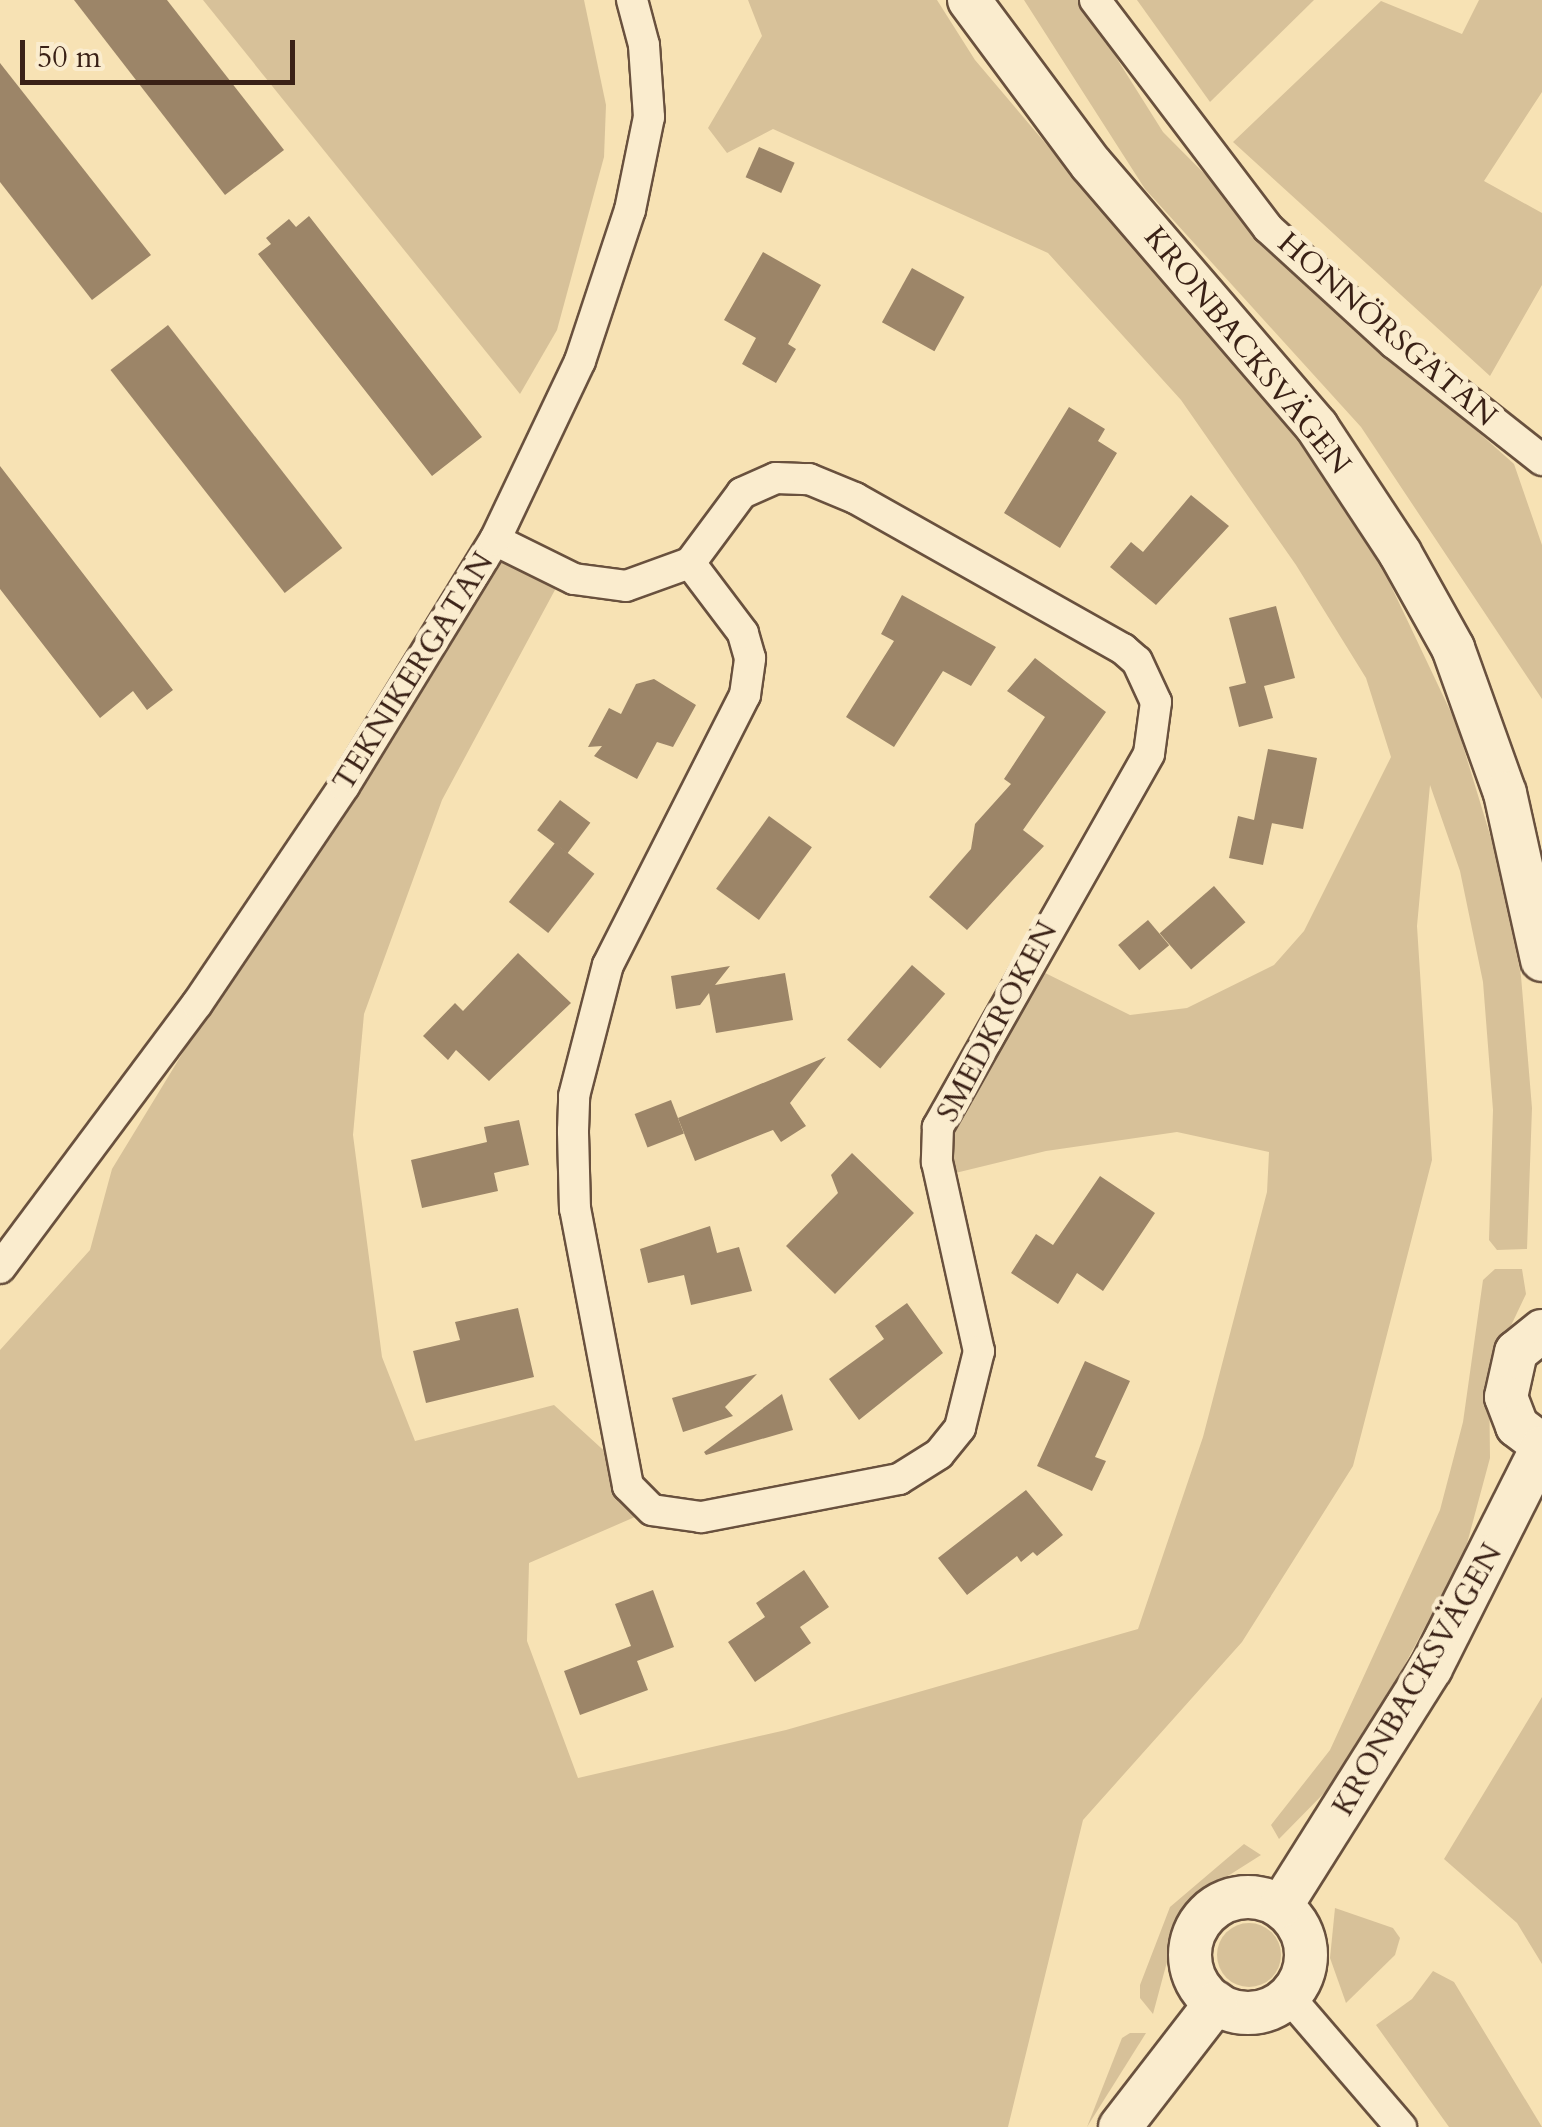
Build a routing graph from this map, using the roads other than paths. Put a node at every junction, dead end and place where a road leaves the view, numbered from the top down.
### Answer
1 (632, 0) edge
2 (968, 0) edge
3 (1094, 0) edge
4 (1542, 460) edge
5 (496, 540) junction
6 (690, 564) junction
7 (1542, 960) edge
8 (0, 1268) edge
9 (1542, 1331) edge
10 (1542, 1446) edge
11 (1281, 1906) junction
12 (1289, 1997) junction
13 (1216, 2003) junction
14 (1120, 2127) edge
15 (1401, 2127) edge

1 - 5 street, TEKNIKERGATAN
2 - 7 street, KRONBACKSVÄGEN
3 - 4 street, HONNÖRSGATAN
5 - 6 street
5 - 8 street, TEKNIKERGATAN
6 - 6 street, SMEDKROKEN
9 - 10 street
10 - 11 street, KRONBACKSVÄGEN
11 - 12 street
11 - 13 street
12 - 13 street
12 - 15 street
13 - 14 street

